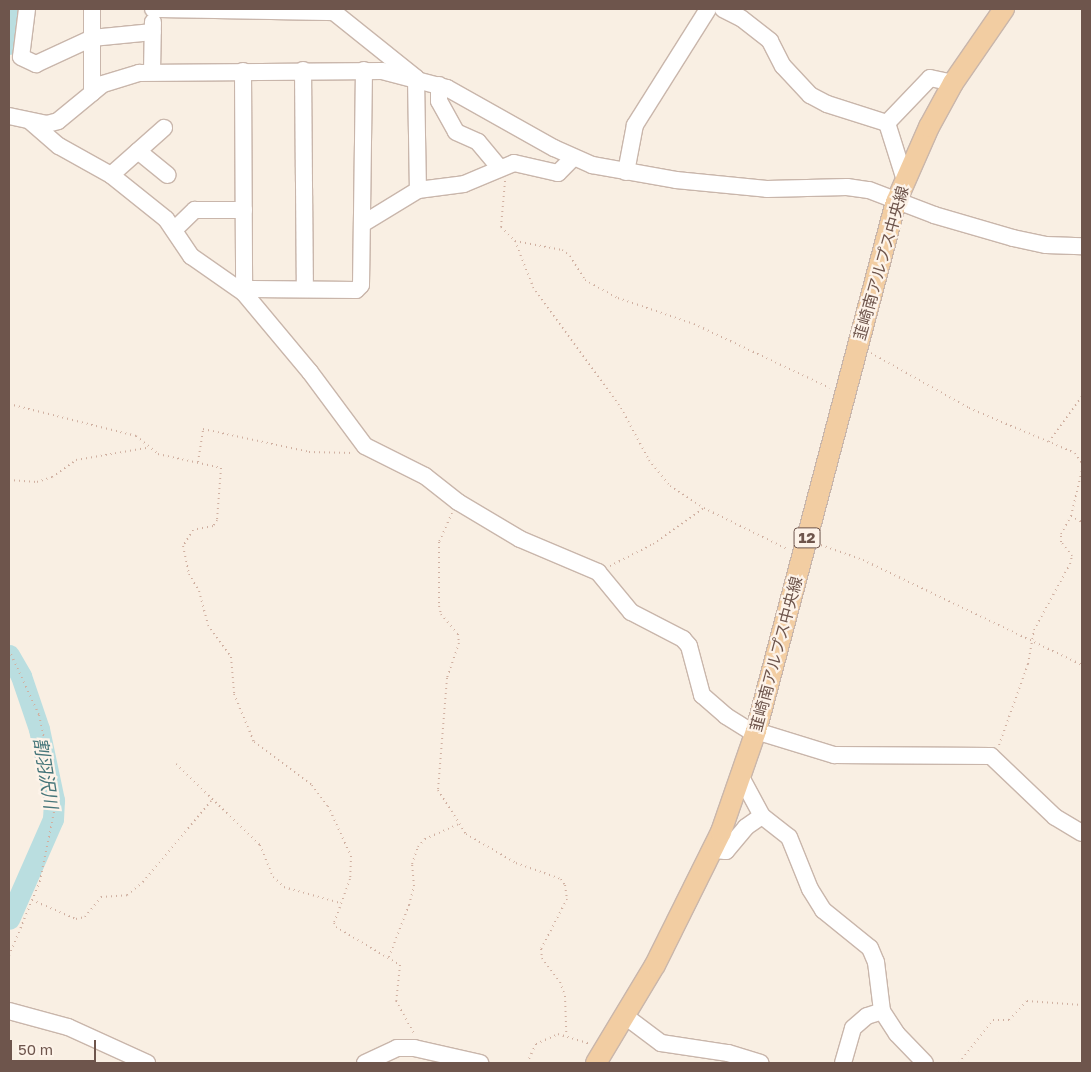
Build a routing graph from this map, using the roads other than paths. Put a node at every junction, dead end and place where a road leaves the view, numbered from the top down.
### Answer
1 (27, 9) edge
2 (92, 9) edge
3 (153, 9) edge
4 (708, 9) edge
5 (723, 9) edge
6 (1004, 9) edge
7 (334, 11) edge
8 (153, 32) junction
9 (92, 38) junction
10 (303, 70) junction
11 (364, 70) junction
12 (243, 71) junction
13 (152, 72) junction
14 (416, 78) junction
15 (953, 83) junction
16 (439, 85) junction
17 (92, 93) junction
18 (9, 116) edge
19 (31, 122) junction
20 (887, 123) junction
21 (164, 128) dead end
22 (138, 151) junction
23 (573, 158) junction
24 (500, 167) junction
25 (626, 172) junction
26 (168, 174) dead end
27 (111, 175) junction
28 (905, 180) junction
29 (418, 190) junction
30 (896, 202) junction
31 (244, 210) junction
32 (364, 223) junction
33 (174, 230) junction
34 (1082, 246) edge
35 (306, 289) junction
36 (244, 293) junction
37 (756, 733) junction
38 (741, 777) junction
39 (762, 816) junction
40 (1082, 833) edge
41 (713, 850) junction
42 (9, 1011) edge
43 (882, 1011) junction
44 (624, 1016) junction
45 (601, 1055) edge
46 (147, 1063) edge
47 (364, 1063) edge
48 (480, 1063) edge
49 (760, 1063) edge
50 (843, 1063) edge
51 (925, 1063) edge

1 - 9 street
2 - 9 street
3 - 7 street
3 - 8 street
4 - 25 street
5 - 20 street
6 - 15 main road, 韮崎南アルプス中央線 / 12
7 - 14 street
8 - 9 street
8 - 13 street
9 - 17 street
10 - 11 street
10 - 12 street
10 - 35 street
11 - 14 street
11 - 32 street
12 - 13 street
12 - 31 street
13 - 17 street
14 - 16 street
14 - 29 street
15 - 20 street
15 - 28 main road, 韮崎南アルプス中央線 / 12
16 - 23 street
16 - 24 street
17 - 19 street
18 - 19 street
19 - 27 street
20 - 28 street
21 - 22 street
22 - 26 street
22 - 27 street
23 - 24 street
23 - 25 street
24 - 29 street
25 - 30 street
27 - 33 street
28 - 30 main road, 韮崎南アルプス中央線 / 12
29 - 32 street
30 - 34 street
30 - 37 main road, 韮崎南アルプス中央線 / 12
31 - 33 street
31 - 36 street
32 - 35 street
33 - 36 street
35 - 36 street
36 - 37 street
37 - 38 main road, 韮崎南アルプス中央線 / 12
37 - 40 street
38 - 39 street
38 - 41 main road, 韮崎南アルプス中央線 / 12
39 - 41 street
39 - 43 street
41 - 44 main road, 韮崎南アルプス中央線 / 12
42 - 46 street
43 - 50 street
43 - 51 street
44 - 45 main road, 韮崎南アルプス中央線 / 12
44 - 49 street
47 - 48 street

